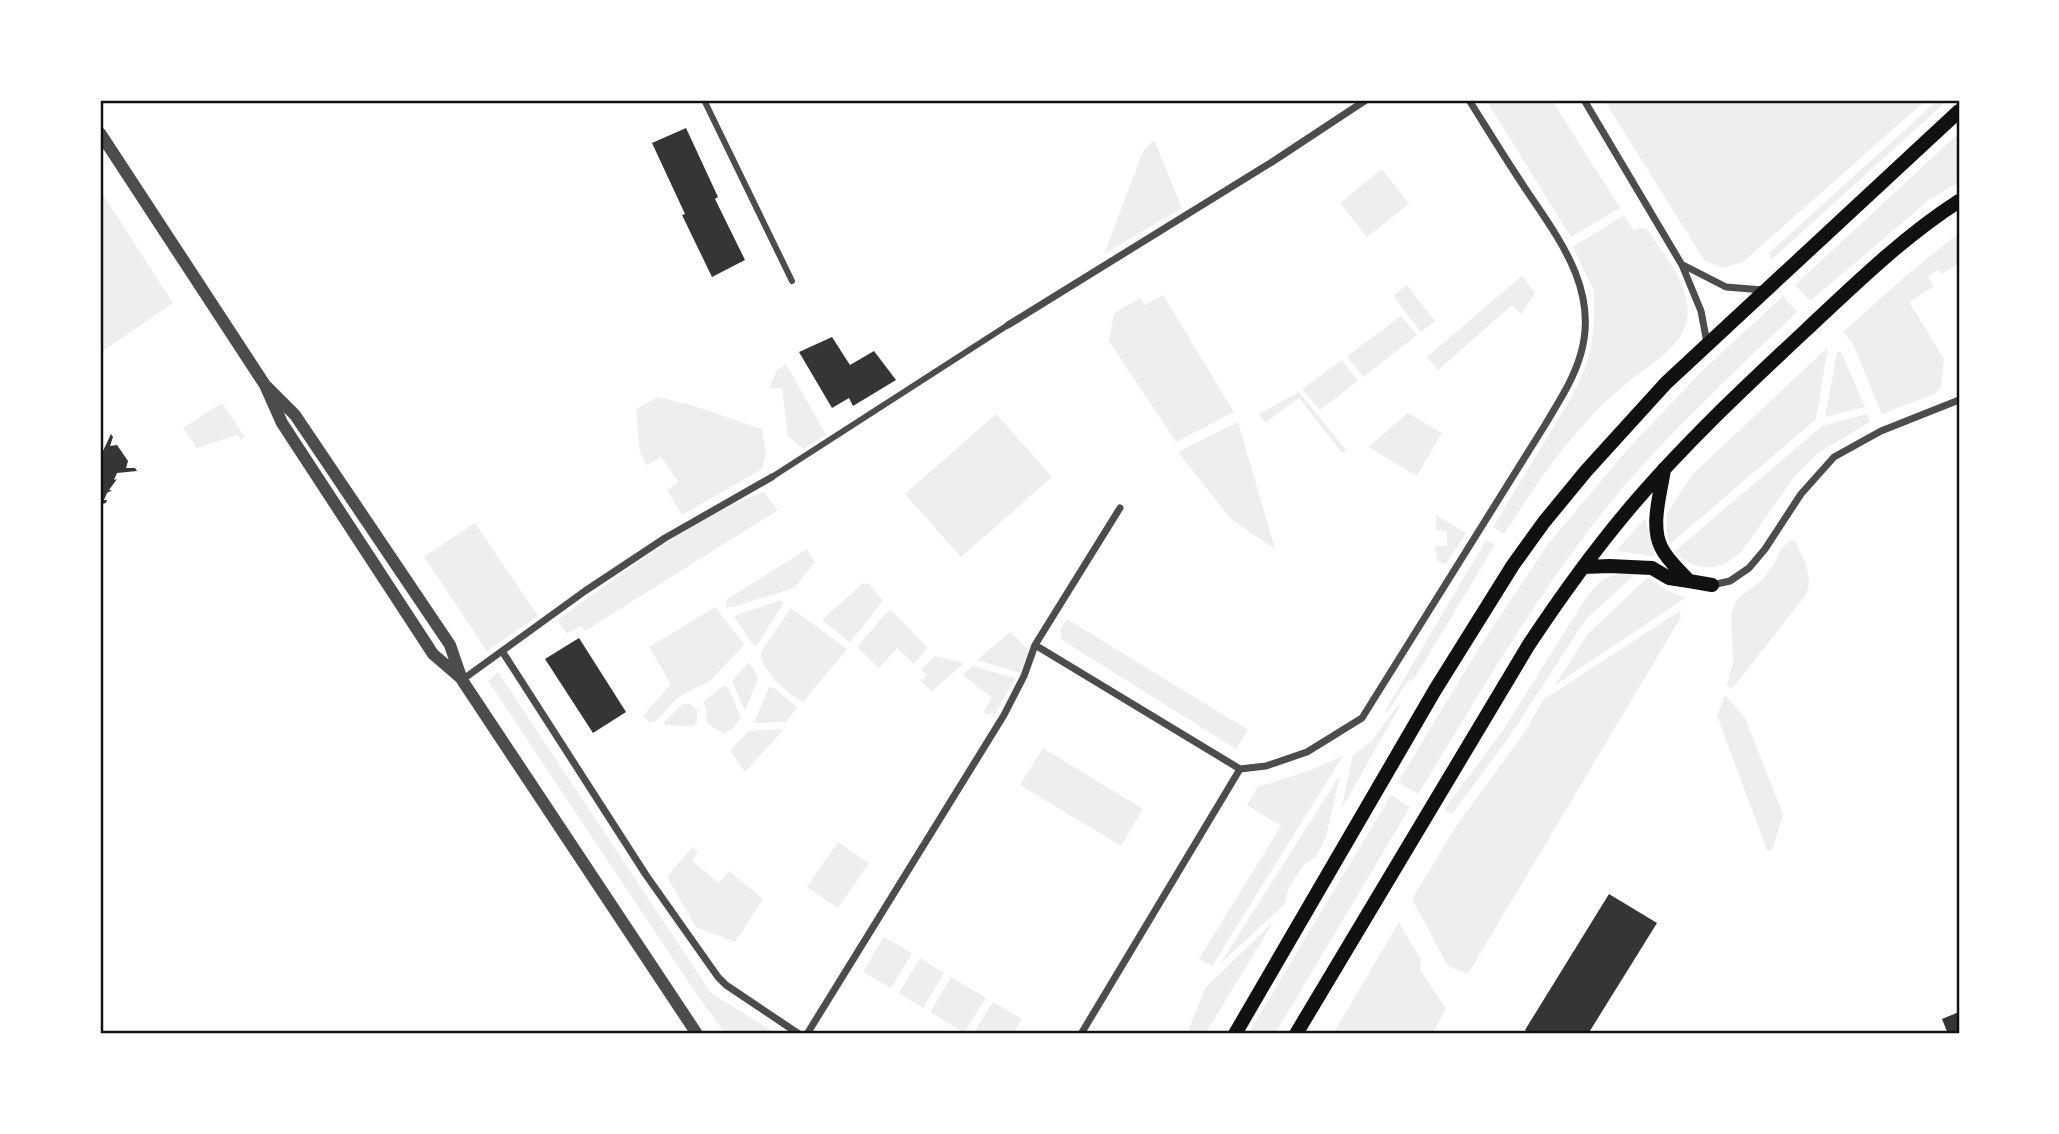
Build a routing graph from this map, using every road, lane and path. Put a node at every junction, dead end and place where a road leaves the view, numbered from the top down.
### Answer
1 (704, 100) edge
2 (1366, 100) edge
3 (1469, 100) edge
4 (1584, 100) edge
5 (1959, 111) edge
6 (100, 133) edge
7 (1959, 201) edge
8 (1682, 265) junction
9 (792, 281) dead end
10 (1765, 290) junction
11 (1008, 325) joint
12 (1707, 343) junction
13 (265, 385) junction
14 (1959, 400) edge
15 (1664, 470) junction
16 (772, 477) joint
17 (1120, 508) dead end
18 (1583, 567) junction
19 (1689, 581) junction
20 (1712, 585) joint
21 (1035, 645) junction
22 (502, 651) junction
23 (462, 680) junction
24 (1240, 769) junction
25 (697, 1034) edge
26 (799, 1034) edge
27 (807, 1034) edge
28 (1081, 1034) edge
29 (1235, 1034) edge
30 (1296, 1034) edge

1 - 9 street
2 - 11 street
3 - 24 street
4 - 8 street
5 - 10 main road
6 - 13 street
7 - 15 main road
8 - 10 street
8 - 12 street
10 - 12 main road
11 - 16 street
12 - 29 main road
13 - 23 street
13 - 23 street
14 - 20 street
15 - 18 main road
15 - 19 main road
16 - 22 street
17 - 21 street
18 - 19 main road
18 - 30 main road
19 - 20 main road
21 - 24 street
21 - 27 street
22 - 23 street
22 - 26 street
23 - 25 street
24 - 28 street

